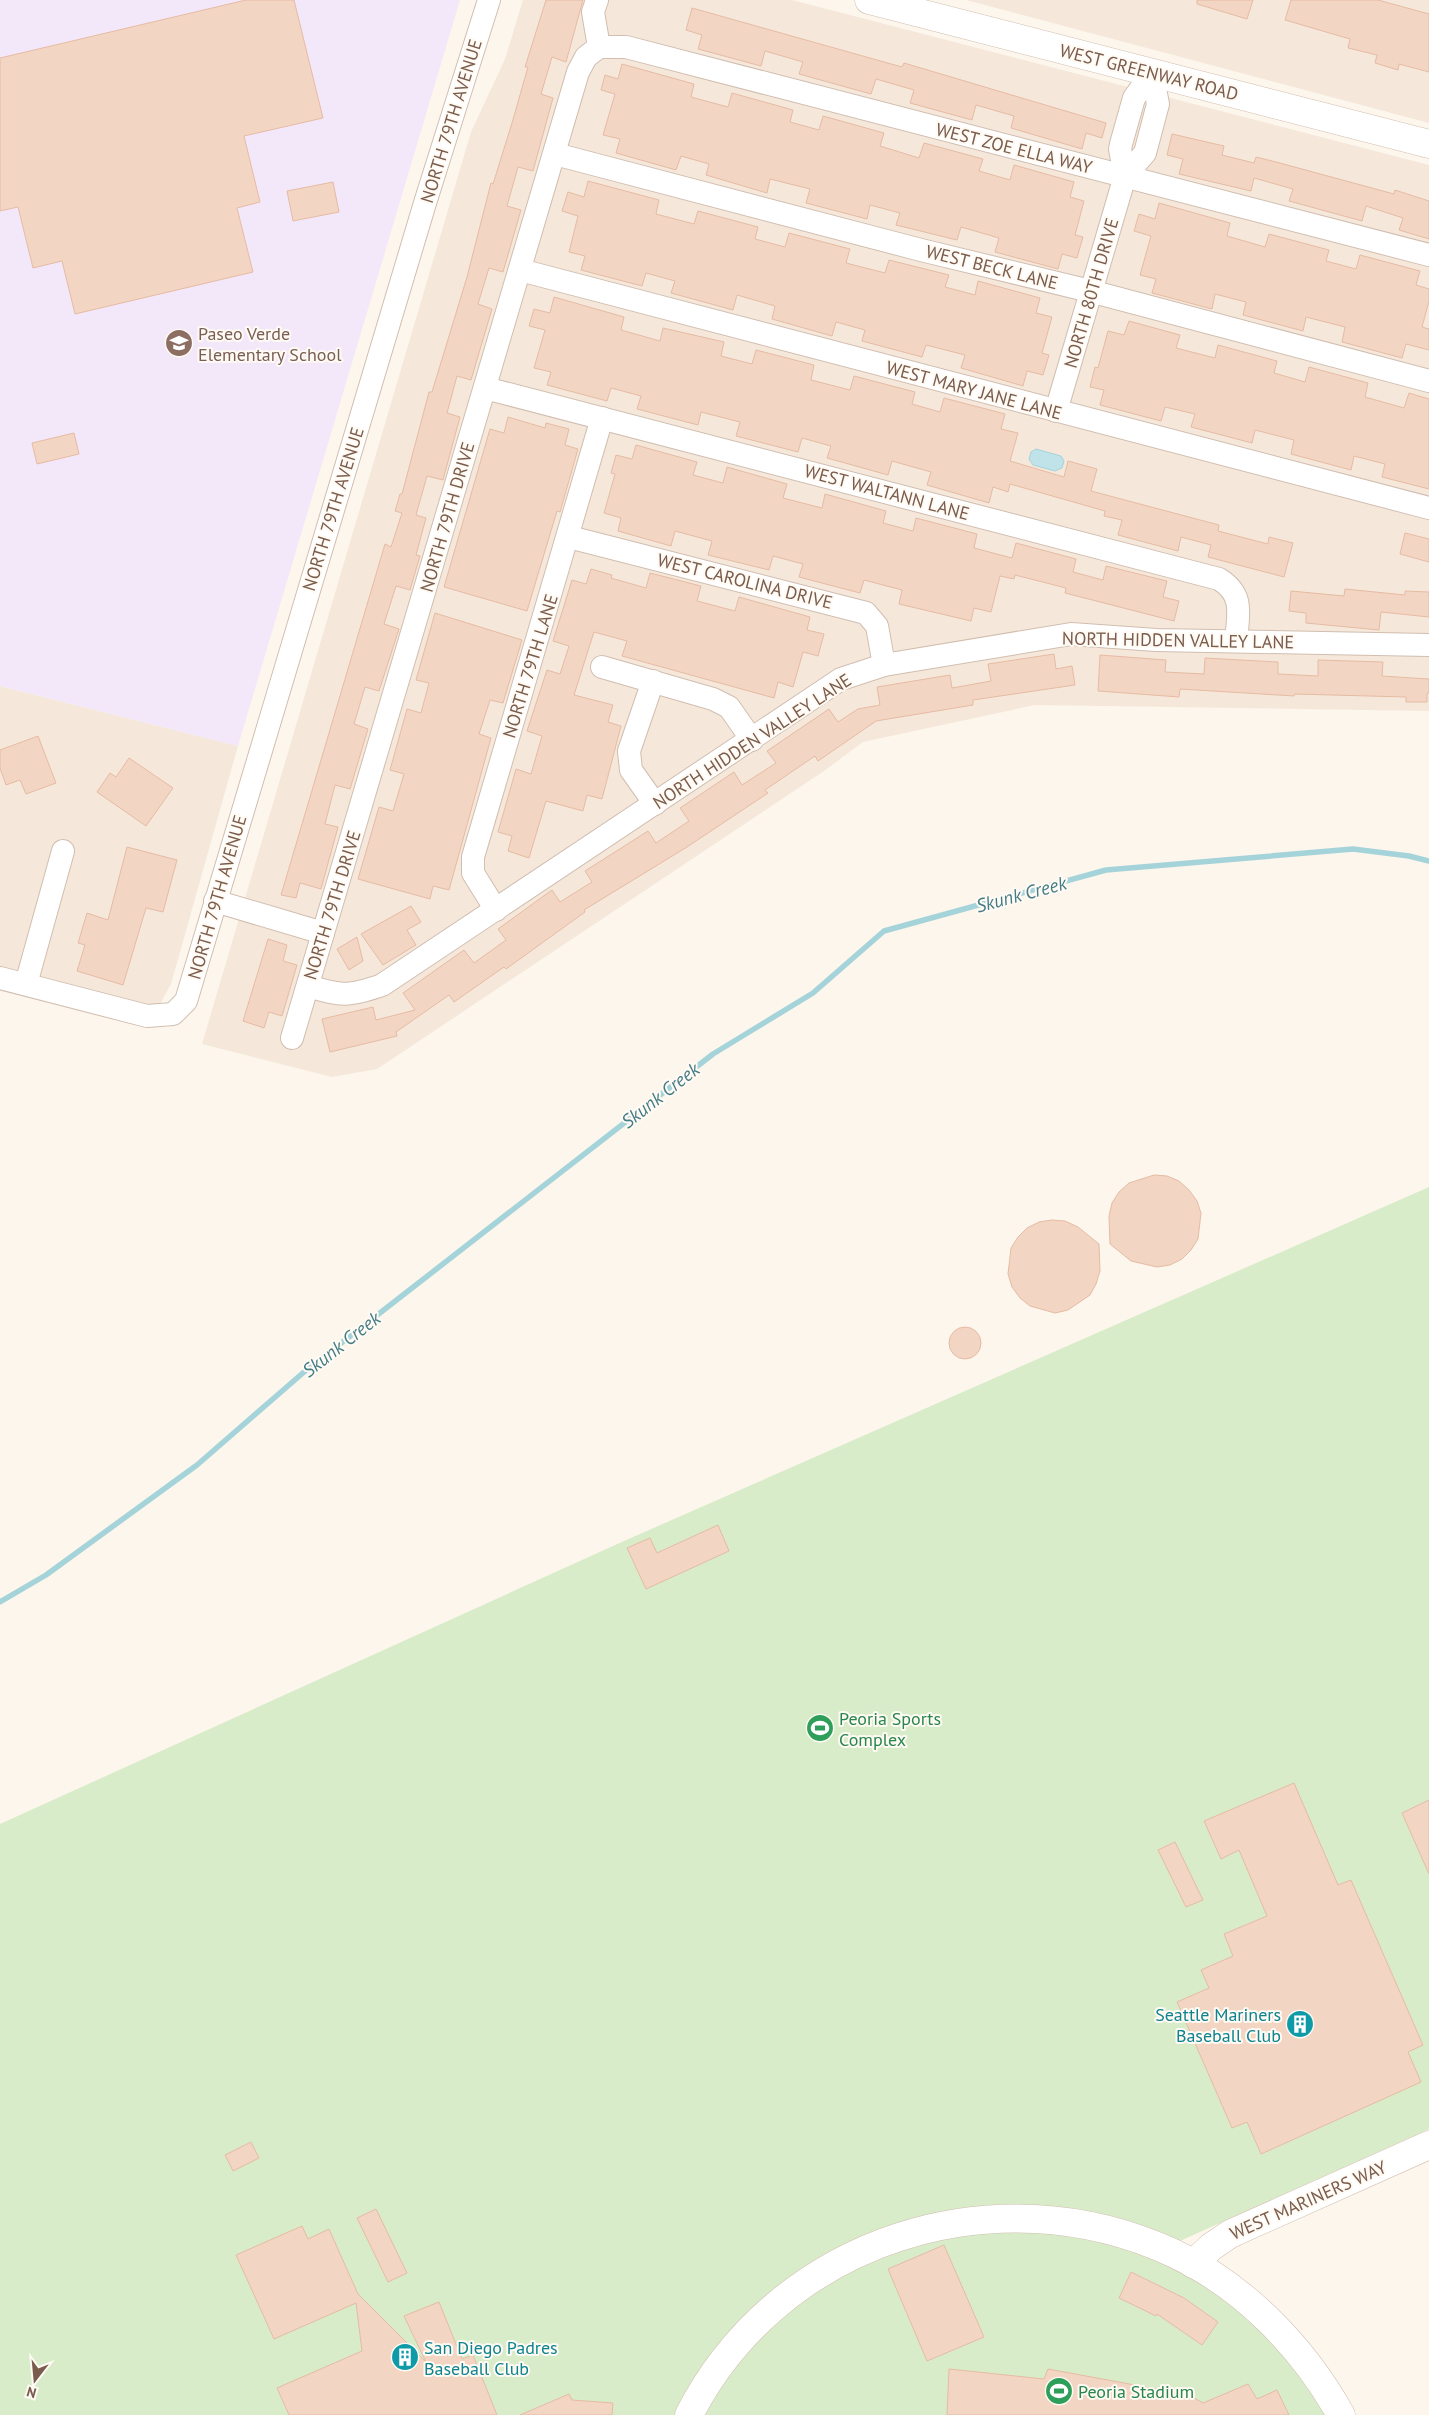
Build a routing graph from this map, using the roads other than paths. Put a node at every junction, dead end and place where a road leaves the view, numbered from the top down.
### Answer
1 (489, 0) edge
2 (597, 0) edge
3 (869, 0) edge
4 (599, 47) junction
5 (1152, 73) junction
6 (1429, 144) edge
7 (555, 154) junction
8 (1125, 176) junction
9 (1429, 255) edge
10 (520, 270) junction
11 (1090, 291) junction
12 (1429, 381) edge
13 (485, 388) junction
14 (1056, 411) junction
15 (602, 418) junction
16 (1429, 508) edge
17 (569, 537) junction
18 (1236, 641) junction
19 (1429, 645) edge
20 (884, 665) junction
21 (602, 667) dead end
22 (653, 681) junction
23 (752, 740) junction
24 (655, 804) junction
25 (63, 852) dead end
26 (215, 901) junction
27 (496, 910) junction
28 (324, 933) junction
29 (0, 978) edge
30 (26, 984) junction
31 (308, 986) junction
32 (292, 1038) dead end
33 (1429, 2145) edge
34 (1193, 2264) junction
35 (689, 2415) edge
36 (1341, 2415) edge

1 - 26 street, NORTH 79TH AVENUE
2 - 4 street
3 - 5 street, WEST GREENWAY ROAD
4 - 7 street, NORTH 79TH DRIVE
4 - 8 street, WEST ZOE ELLA WAY
5 - 6 street, WEST GREENWAY ROAD
5 - 8 street, NORTH 80TH DRIVE
7 - 10 street, NORTH 79TH DRIVE
7 - 11 street, WEST BECK LANE
8 - 9 street, WEST ZOE ELLA WAY
8 - 11 street, NORTH 80TH DRIVE
10 - 13 street, NORTH 79TH DRIVE
10 - 14 street, WEST MARY JANE LANE
11 - 12 street, WEST BECK LANE
11 - 14 street, NORTH 80TH DRIVE
13 - 15 street, WEST WALTANN LANE
13 - 28 street, NORTH 79TH DRIVE
14 - 16 street, WEST MARY JANE LANE
15 - 17 street, NORTH 79TH LANE
15 - 18 street, WEST WALTANN LANE
17 - 20 street, WEST CAROLINA DRIVE
17 - 27 street, NORTH 79TH LANE
18 - 19 street, NORTH HIDDEN VALLEY LANE
18 - 20 street, NORTH HIDDEN VALLEY LANE
20 - 23 street, NORTH HIDDEN VALLEY LANE
21 - 22 street
22 - 23 street
22 - 24 street
23 - 24 street, NORTH HIDDEN VALLEY LANE
24 - 27 street, NORTH HIDDEN VALLEY LANE
25 - 30 street
26 - 28 street
26 - 30 street, NORTH 79TH AVENUE
27 - 31 street, NORTH HIDDEN VALLEY LANE
28 - 31 street, NORTH 79TH DRIVE
29 - 30 street
31 - 32 street, NORTH 79TH DRIVE
33 - 34 street, WEST MARINERS WAY
34 - 35 street
34 - 36 street

